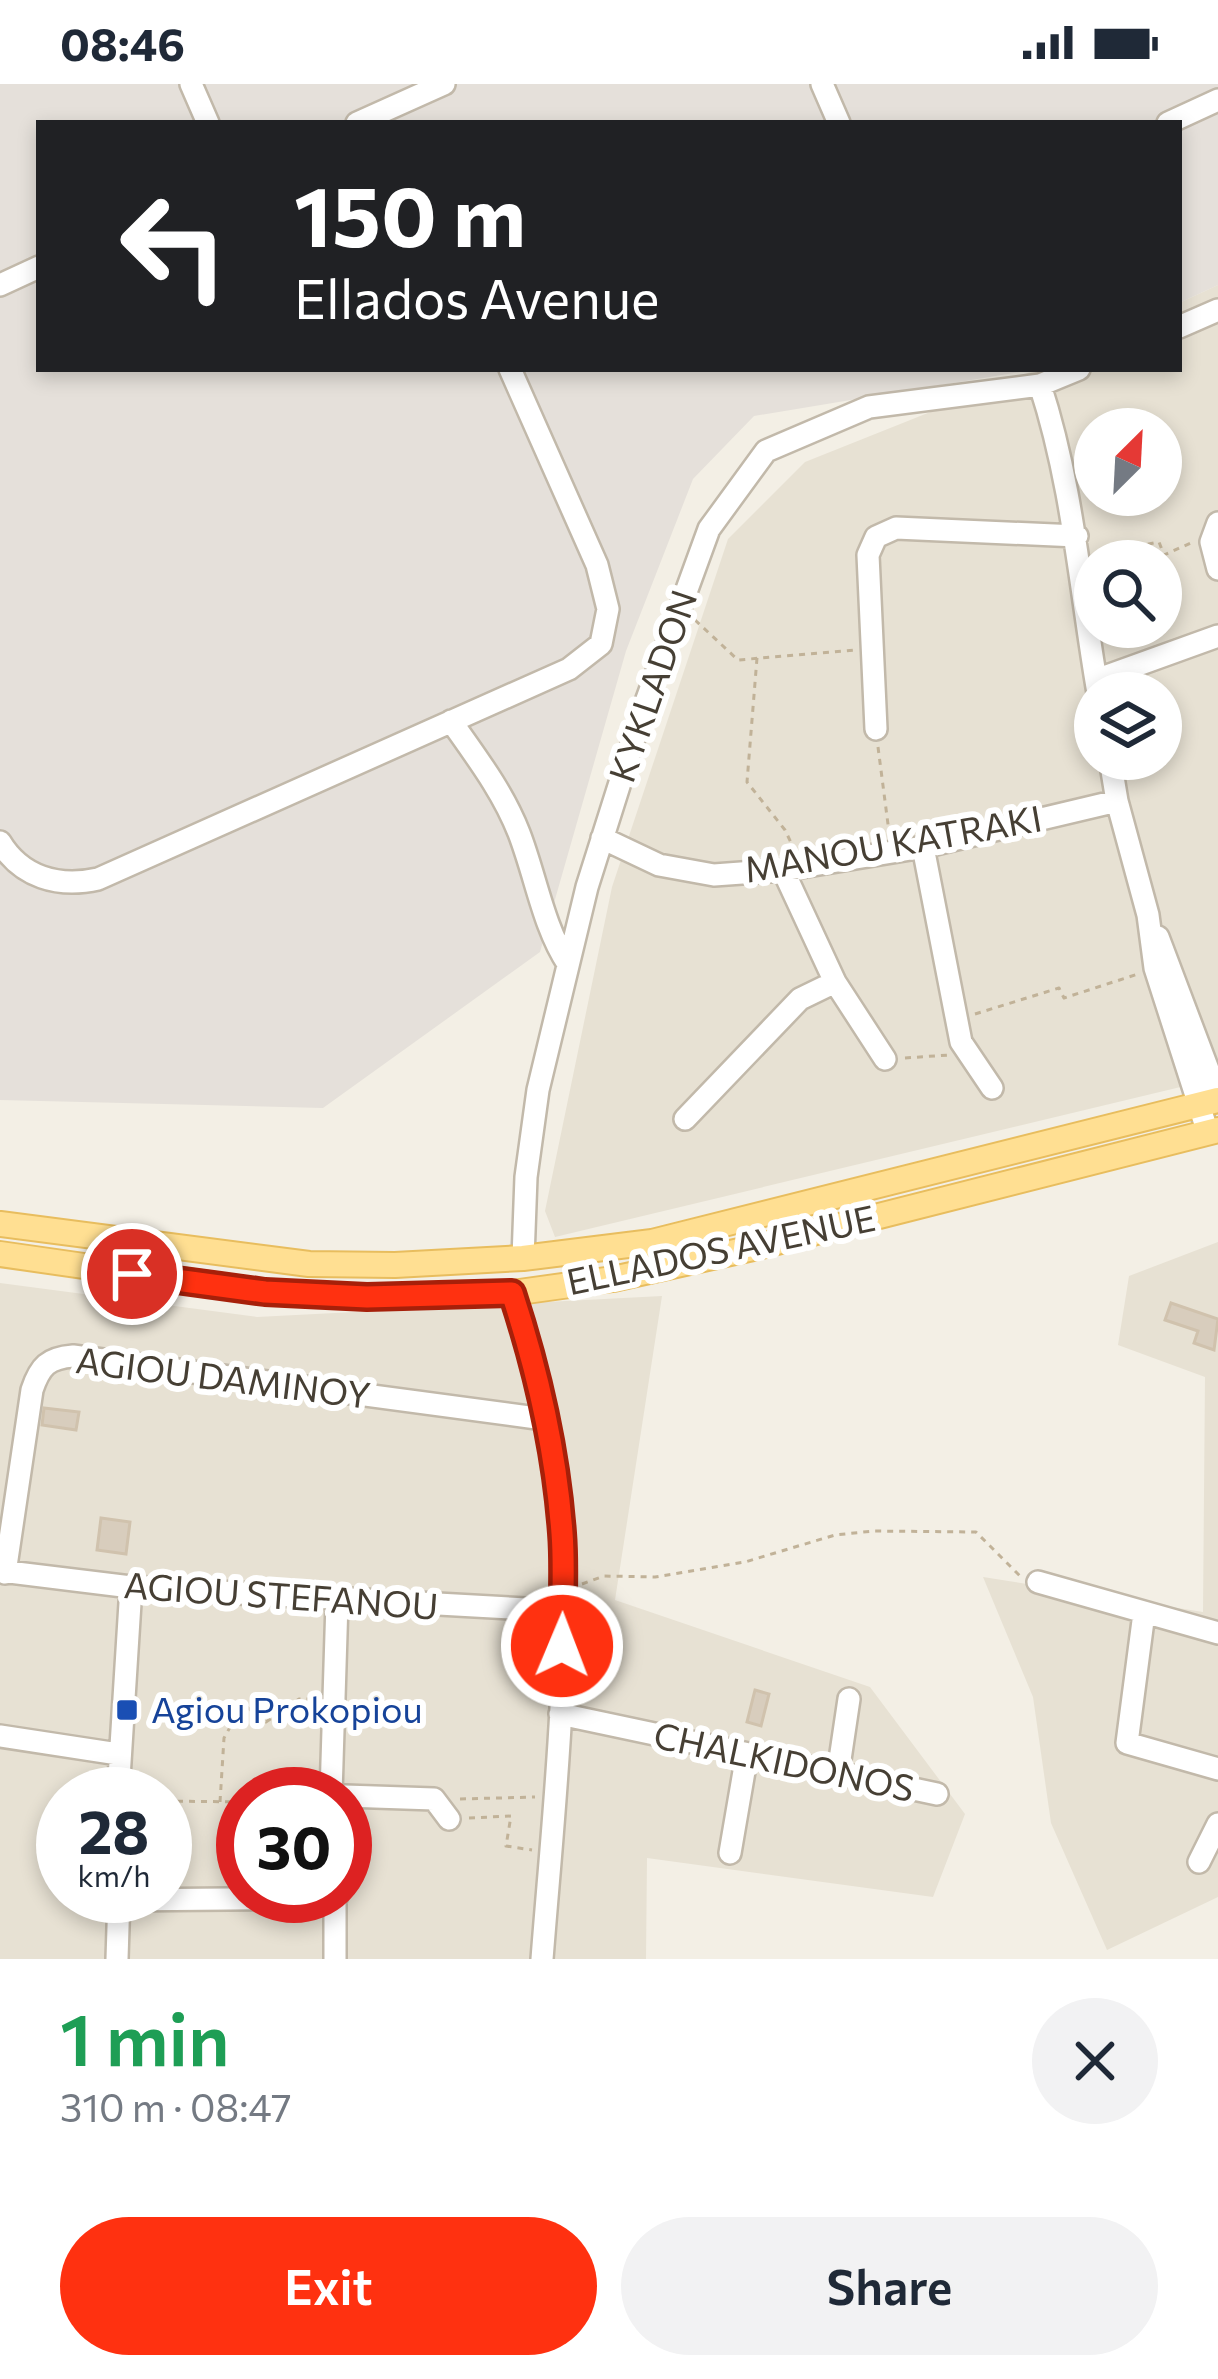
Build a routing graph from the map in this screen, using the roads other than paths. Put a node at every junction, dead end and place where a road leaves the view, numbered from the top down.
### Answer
1 (191, 84) edge
2 (444, 84) edge
3 (822, 84) edge
4 (1218, 100) edge
5 (397, 115) edge
6 (207, 120) edge
7 (838, 120) edge
8 (1175, 120) edge
9 (36, 268) edge
10 (0, 284) edge
11 (1218, 310) edge
12 (1182, 326) edge
13 (511, 372) edge
14 (1072, 372) edge
15 (1040, 386) junction
16 (1215, 528) edge
17 (1077, 536) junction
18 (1218, 568) edge
19 (1218, 636) edge
20 (1095, 672) edge
21 (1133, 672) edge
22 (451, 722) junction
23 (876, 729) road end
24 (1113, 780) edge
25 (1117, 801) junction
26 (602, 838) junction
27 (0, 842) edge
28 (923, 847) junction
29 (793, 868) junction
30 (1148, 915) junction
31 (568, 964) junction
32 (835, 982) junction
33 (885, 1059) road end
34 (992, 1088) dead end
35 (1212, 1100) edge
36 (685, 1119) dead end
37 (1213, 1132) edge
38 (904, 1179) junction
39 (911, 1208) junction
40 (0, 1224) edge
41 (0, 1254) edge
42 (524, 1258) junction
43 (512, 1293) junction
44 (544, 1419) junction
45 (3, 1572) edge
46 (1038, 1582) road end
47 (131, 1587) junction
48 (562, 1600) junction
49 (337, 1602) junction
50 (1144, 1613) junction
51 (1218, 1633) edge
52 (849, 1699) dead end
53 (560, 1714) junction
54 (0, 1736) edge
55 (118, 1754) junction
56 (747, 1754) junction
57 (118, 1767) edge
58 (332, 1767) edge
59 (1218, 1769) edge
60 (838, 1773) junction
61 (937, 1794) dead end
62 (372, 1797) edge
63 (449, 1820) road end
64 (1218, 1824) edge
65 (730, 1853) dead end
66 (1199, 1862) dead end
67 (118, 1923) edge
68 (335, 1923) edge
69 (117, 1959) edge
70 (335, 1959) edge
71 (542, 1959) edge

1 - 6 street
2 - 5 street
3 - 7 street
4 - 8 street
9 - 10 street
11 - 12 street
13 - 22 street
14 - 15 street, KYKLADON
15 - 17 street
15 - 26 street, KYKLADON
16 - 18 street
17 - 20 street
17 - 23 street
19 - 21 street
22 - 27 street
22 - 31 street
24 - 25 street
25 - 28 street, MANOU KATRAKI
25 - 30 street
26 - 29 street, MANOU KATRAKI
26 - 31 street, KYKLADON
28 - 29 street, MANOU KATRAKI
28 - 34 street
29 - 32 street
30 - 35 street
30 - 35 street
31 - 42 street, KYKLADON
32 - 33 street
32 - 36 street
35 - 37 street
35 - 38 main road, ELLADOS AVENUE
37 - 39 main road, ELLADOS AVENUE
38 - 39 street
38 - 42 main road, ELLADOS AVENUE
39 - 43 main road, ELLADOS AVENUE
40 - 42 main road, ELLADOS AVENUE
41 - 43 main road, ELLADOS AVENUE
43 - 44 street
44 - 45 street, AGIOU DAMINOY
44 - 48 street
45 - 47 street, AGIOU STEFANOU
46 - 50 street
47 - 49 street, AGIOU STEFANOU
47 - 55 street
48 - 49 street, AGIOU STEFANOU
48 - 53 street
49 - 58 street
50 - 51 street
50 - 59 street
52 - 60 street
53 - 56 street, CHALKIDONOS
53 - 71 street
54 - 55 street
55 - 57 street
56 - 60 street, CHALKIDONOS
56 - 65 street
60 - 61 street, CHALKIDONOS
62 - 63 street
64 - 66 street
67 - 69 street
68 - 70 street

